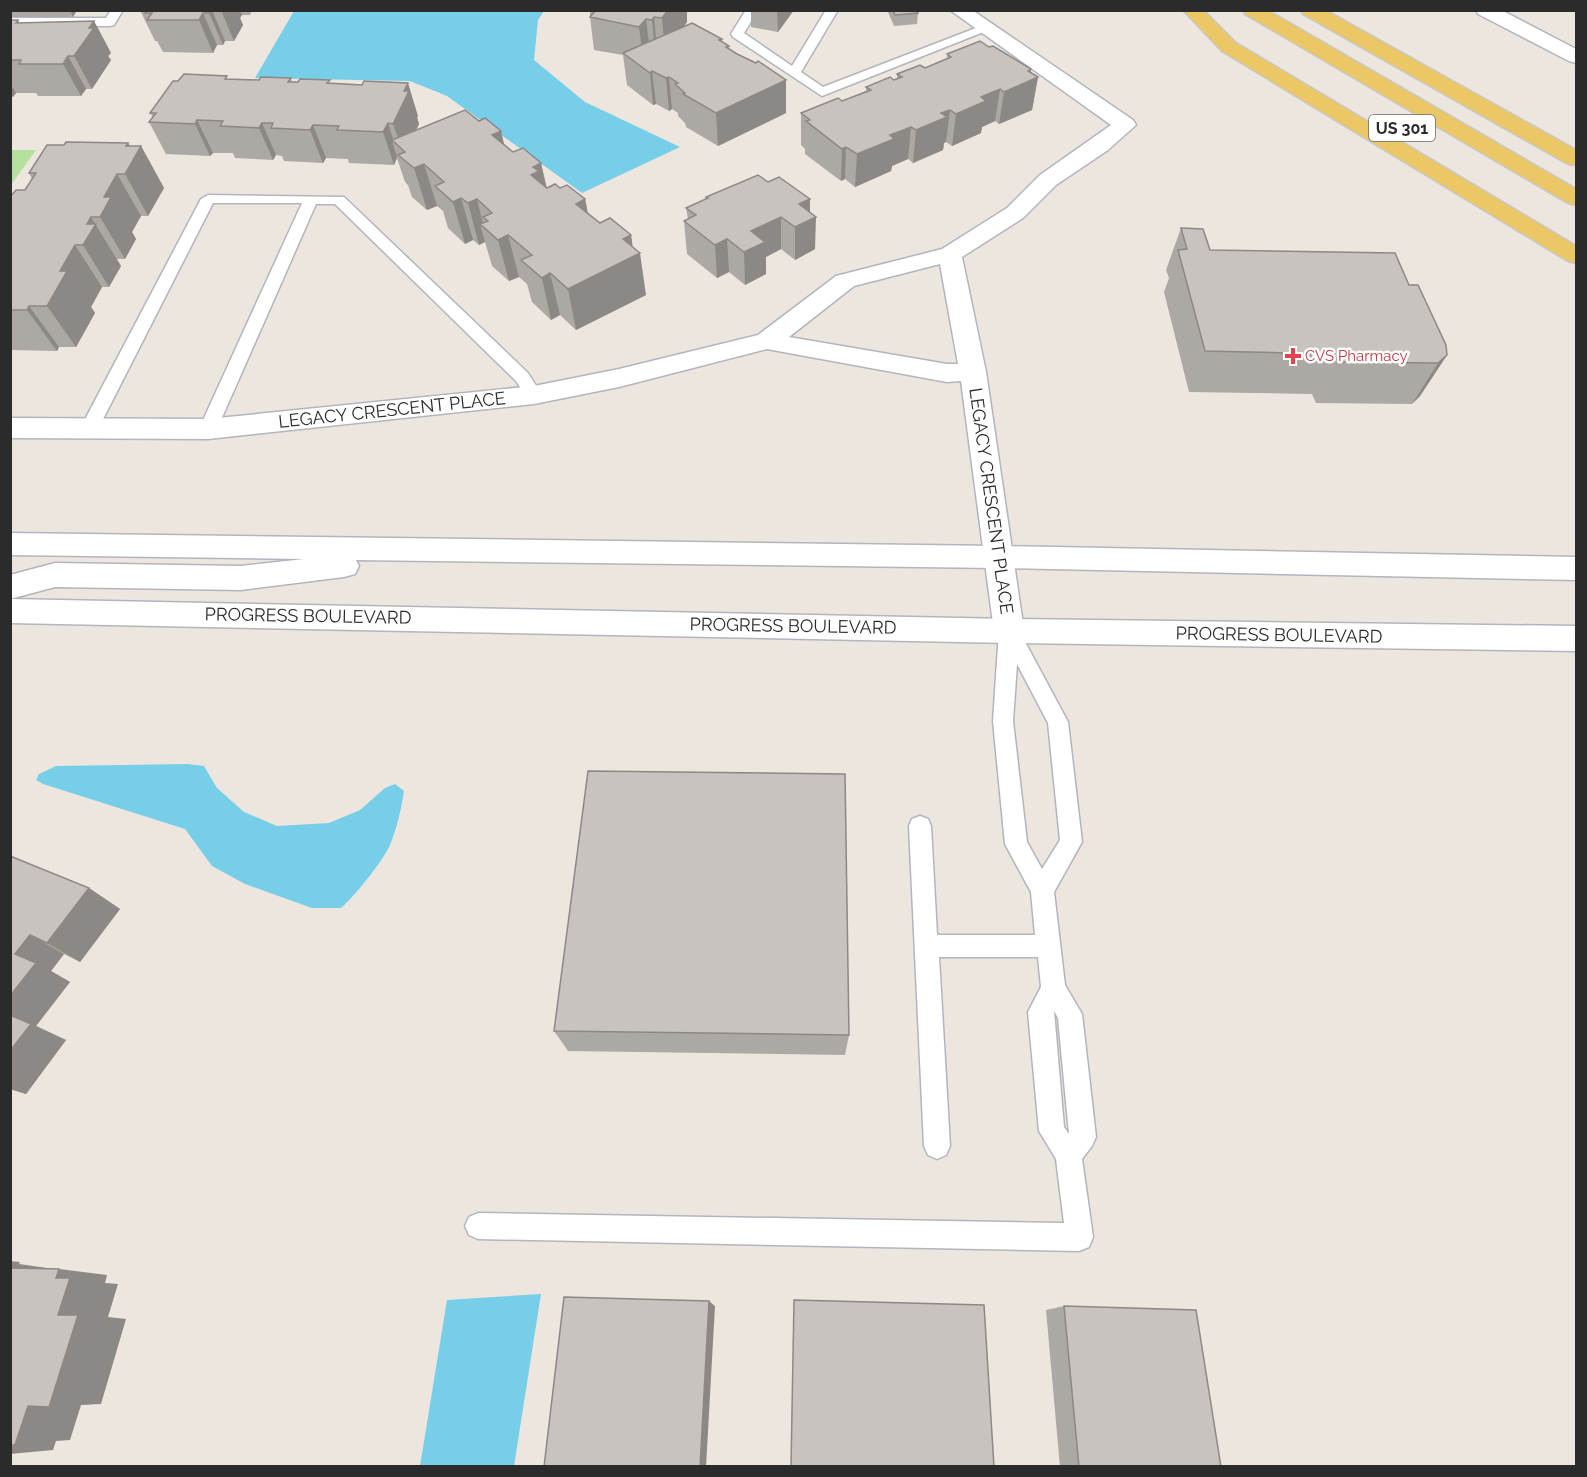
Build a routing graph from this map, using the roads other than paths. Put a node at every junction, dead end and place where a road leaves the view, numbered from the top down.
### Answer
1 (117, 10) edge
2 (752, 10) edge
3 (832, 10) edge
4 (959, 10) edge
5 (1192, 10) edge
6 (1203, 10) edge
7 (1252, 10) edge
8 (1310, 10) edge
9 (1485, 10) edge
10 (10, 22) edge
11 (985, 29) junction
12 (1576, 57) edge
13 (794, 73) junction
14 (1576, 159) edge
15 (1515, 195) dead end
16 (1576, 198) edge
17 (311, 199) junction
18 (950, 254) junction
19 (1576, 256) edge
20 (767, 341) junction
21 (973, 372) junction
22 (534, 395) junction
23 (10, 428) edge
24 (89, 429) junction
25 (208, 429) junction
26 (10, 544) edge
27 (838, 555) junction
28 (998, 557) junction
29 (1576, 569) edge
30 (10, 586) edge
31 (10, 610) edge
32 (1009, 631) junction
33 (1576, 639) edge
34 (920, 826) dead end
35 (1042, 890) junction
36 (926, 946) junction
37 (1047, 946) junction
38 (937, 1146) dead end
39 (478, 1226) dead end

1 - 10 lane
2 - 13 lane
3 - 13 lane
4 - 11 main road, LEGACY CRESCENT PLACE
5 - 19 main road
6 - 15 main road, US 301
7 - 16 main road
8 - 14 main road
9 - 12 main road
11 - 13 lane
11 - 18 main road, LEGACY CRESCENT PLACE
17 - 22 lane
17 - 24 lane
17 - 25 lane
18 - 20 main road, LEGACY CRESCENT PLACE
18 - 21 main road, LEGACY CRESCENT PLACE
20 - 21 main road, LEGACY CRESCENT PLACE
20 - 22 main road, LEGACY CRESCENT PLACE
21 - 28 main road, LEGACY CRESCENT PLACE
22 - 25 main road, LEGACY CRESCENT PLACE
23 - 24 main road, LEGACY CRESCENT PLACE
24 - 25 main road, LEGACY CRESCENT PLACE
26 - 27 main road
27 - 28 main road
27 - 30 main road
28 - 29 main road
28 - 32 main road, LEGACY CRESCENT PLACE
31 - 32 main road, PROGRESS BOULEVARD
32 - 33 main road, PROGRESS BOULEVARD
32 - 35 lane
32 - 35 lane
34 - 36 lane
35 - 37 lane
36 - 37 lane
36 - 38 lane
37 - 39 lane

